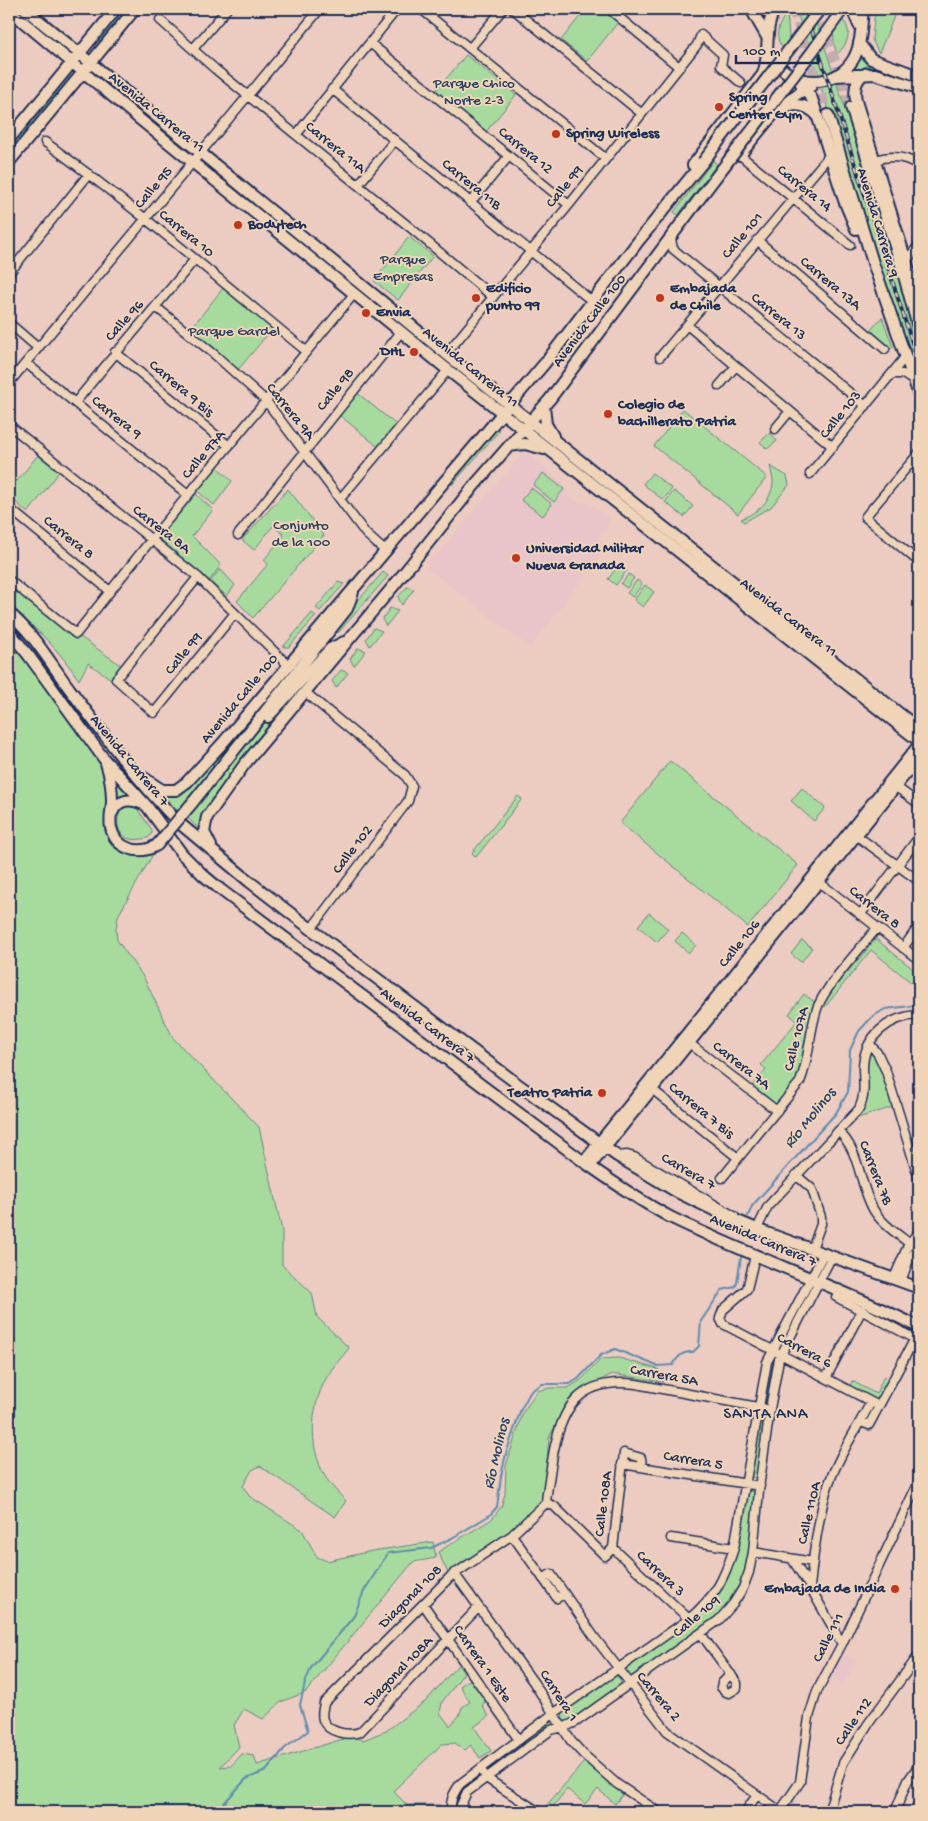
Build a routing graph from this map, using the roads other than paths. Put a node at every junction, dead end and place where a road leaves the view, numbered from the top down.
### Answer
1 (26, 9) edge
2 (116, 9) edge
3 (135, 9) edge
4 (227, 9) edge
5 (320, 9) edge
6 (397, 9) edge
7 (421, 9) edge
8 (503, 9) edge
9 (513, 9) edge
10 (609, 9) edge
11 (751, 9) edge
12 (775, 9) edge
13 (820, 9) edge
14 (843, 9) edge
15 (852, 9) edge
16 (863, 9) edge
17 (9, 10) edge
18 (160, 20) dead end
19 (859, 39) junction
20 (768, 40) junction
21 (370, 43) junction
22 (470, 48) junction
23 (193, 49) junction
24 (79, 54) junction
25 (72, 63) junction
26 (90, 63) junction
27 (679, 67) junction
28 (83, 72) junction
29 (867, 73) junction
30 (835, 76) junction
31 (919, 76) edge
32 (797, 78) junction
33 (820, 81) junction
34 (742, 83) dead end
35 (806, 88) junction
36 (919, 88) edge
37 (332, 89) junction
38 (248, 95) junction
39 (851, 108) tunnel mouth
40 (775, 112) junction
41 (641, 113) junction
42 (823, 115) junction
43 (296, 135) junction
44 (9, 139) edge
45 (395, 140) junction
46 (45, 142) dead end
47 (200, 153) junction
48 (740, 155) joint
49 (509, 156) junction
50 (828, 157) dead end
51 (605, 158) junction
52 (875, 160) junction
53 (9, 162) edge
54 (193, 162) junction
55 (919, 166) edge
56 (90, 174) junction
57 (358, 186) junction
58 (792, 198) junction
59 (470, 203) junction
60 (569, 205) junction
61 (146, 219) junction
62 (640, 239) junction
63 (757, 240) junction
64 (670, 244) junction
65 (850, 245) dead end
66 (919, 245) edge
67 (530, 252) junction
68 (196, 259) junction
69 (907, 260) junction
70 (9, 272) edge
71 (719, 286) junction
72 (354, 294) junction
73 (493, 297) junction
74 (592, 302) junction
75 (919, 302) edge
76 (156, 307) junction
77 (9, 323) edge
78 (687, 325) junction
79 (919, 331) edge
80 (401, 332) junction
81 (38, 348) junction
82 (885, 349) dead end
83 (306, 351) junction
84 (115, 352) junction
85 (446, 354) junction
86 (906, 356) junction
87 (660, 357) dead end
88 (26, 363) junction
89 (736, 366) junction
90 (448, 370) junction
91 (892, 374) junction
92 (915, 382) junction
93 (9, 384) edge
94 (719, 386) dead end
95 (919, 395) edge
96 (266, 401) junction
97 (75, 403) junction
98 (509, 405) junction
99 (544, 406) junction
100 (866, 406) junction
101 (790, 411) junction
102 (502, 413) junction
103 (530, 422) junction
104 (9, 425) edge
105 (775, 429) dead end
106 (523, 430) junction
107 (560, 445) junction
108 (229, 446) junction
109 (508, 446) junction
110 (833, 447) junction
111 (304, 451) junction
112 (550, 451) junction
113 (919, 454) edge
114 (810, 474) dead end
115 (188, 495) junction
116 (340, 499) junction
117 (9, 508) edge
118 (238, 535) dead end
119 (150, 540) junction
120 (385, 551) junction
121 (918, 557) edge
122 (198, 577) junction
123 (9, 580) edge
124 (110, 590) junction
125 (9, 613) edge
126 (235, 613) junction
127 (327, 626) junction
128 (9, 631) edge
129 (348, 640) junction
130 (288, 665) junction
131 (305, 692) junction
132 (914, 727) edge
133 (919, 743) edge
134 (233, 754) junction
135 (916, 755) edge
136 (104, 759) junction
137 (919, 764) edge
138 (910, 769) junction
139 (133, 770) junction
140 (895, 786) junction
141 (919, 804) edge
142 (146, 805) junction
143 (111, 819) junction
144 (852, 834) junction
145 (919, 837) edge
146 (215, 853) junction
147 (898, 865) junction
148 (816, 879) junction
149 (919, 881) edge
150 (860, 915) junction
151 (919, 926) edge
152 (877, 928) junction
153 (311, 929) junction
154 (903, 948) junction
155 (919, 960) edge
156 (919, 1015) edge
157 (689, 1043) junction
158 (870, 1044) junction
159 (649, 1087) junction
160 (777, 1111) junction
161 (838, 1131) junction
162 (602, 1145) junction
163 (738, 1158) junction
164 (587, 1164) junction
165 (796, 1175) junction
166 (722, 1178) dead end
167 (919, 1179) edge
168 (757, 1229) junction
169 (919, 1232) edge
170 (909, 1243) junction
171 (919, 1245) edge
172 (812, 1249) junction
173 (828, 1255) junction
174 (755, 1256) junction
175 (815, 1279) junction
176 (897, 1280) junction
177 (919, 1288) edge
178 (836, 1297) dead end
179 (862, 1310) junction
180 (919, 1327) edge
181 (917, 1340) edge
182 (772, 1350) junction
183 (781, 1355) junction
184 (826, 1378) junction
185 (871, 1402) junction
186 (879, 1406) junction
187 (759, 1407) junction
188 (770, 1410) junction
189 (860, 1422) junction
190 (622, 1464) junction
191 (642, 1466) junction
192 (919, 1480) edge
193 (745, 1483) junction
194 (760, 1486) junction
195 (546, 1503) junction
196 (512, 1535) junction
197 (671, 1538) dead end
198 (612, 1548) junction
199 (734, 1548) junction
200 (753, 1552) junction
201 (792, 1559) junction
202 (813, 1562) junction
203 (454, 1573) junction
204 (810, 1587) junction
205 (423, 1604) junction
206 (478, 1608) junction
207 (689, 1619) junction
208 (701, 1634) junction
209 (449, 1640) junction
210 (842, 1644) junction
211 (919, 1655) edge
212 (617, 1668) junction
213 (731, 1674) dead end
214 (630, 1684) junction
215 (553, 1714) junction
216 (562, 1727) junction
217 (330, 1728) joint
218 (519, 1740) junction
219 (919, 1765) edge
220 (481, 1769) junction
221 (486, 1778) junction
222 (757, 1795) junction
223 (780, 1811) joint
224 (450, 1812) edge
225 (463, 1812) edge
226 (539, 1812) edge
227 (659, 1812) edge
228 (745, 1812) edge
229 (829, 1812) edge
230 (895, 1812) edge

1 - 24 main road, Avenida Carrera 11
2 - 24 main road
3 - 26 main road
4 - 23 street
5 - 38 street, Calle 95
6 - 21 street
7 - 22 street
8 - 22 street
9 - 41 street
10 - 27 street
11 - 20 main road, Avenida Carrera 9
12 - 20 main road
13 - 62 main road, Avenida Calle 100, bridge
14 - 64 main road, Avenida Calle 100, bridge
15 - 19 main road
16 - 19 main road
17 - 25 main road, Avenida Carrera 11
18 - 23 street, Carrera 11A
19 - 30 main road
19 - 31 main road
20 - 32 main road, Avenida Carrera 9
20 - 62 main road
21 - 37 street
21 - 49 street, Carrera 12
22 - 51 street
23 - 38 street, Carrera 11A
24 - 25 main road
24 - 26 main road, Avenida Carrera 11
25 - 28 main road, Avenida Carrera 11
25 - 44 main road
26 - 28 main road
26 - 47 main road, Avenida Carrera 11
27 - 34 street, Calle 99
27 - 41 street, Calle 99
28 - 53 main road
28 - 54 main road, Avenida Carrera 11
29 - 30 main road
29 - 36 main road
29 - 52 main road
30 - 33 main road
32 - 33 main road
32 - 35 main road, Avenida Carrera 9
33 - 35 main road
35 - 40 main road
35 - 42 main road, Avenida Carrera 9
37 - 43 street
37 - 45 street, Carrera 11B
38 - 43 street, Carrera 11A
38 - 47 street, Calle 95
39 - 79 main road, Avenida Carrera 9
40 - 42 main road
40 - 48 main road
41 - 51 street, Calle 99
42 - 86 main road, Avenida Carrera 9
43 - 57 street, Carrera 11A
45 - 57 street
45 - 59 street, Carrera 11B
46 - 56 street, Carrera 10
47 - 54 street, Calle 95
47 - 85 main road, Avenida Carrera 11
48 - 58 street, Carrera 14
49 - 59 street
49 - 60 street, Carrera 12
50 - 58 street, Calle 101
51 - 60 street, Calle 99
52 - 55 street
52 - 69 main road
54 - 61 street, Calle 95
54 - 72 main road, Avenida Carrera 11
56 - 61 street, Carrera 10
56 - 70 street
57 - 73 street, Carrera 11A
58 - 63 street, Calle 101
58 - 65 street, Carrera 14
59 - 67 street, Carrera 11B
60 - 67 street, Calle 99
61 - 68 street, Carrera 10
61 - 81 street, Calle 95
62 - 74 main road, Avenida Calle 100
63 - 71 street, Calle 101
63 - 82 street, Carrera 13A
64 - 71 street, Carrera 13
64 - 99 main road, Avenida Calle 100
66 - 69 street
67 - 73 street, Calle 99
67 - 74 street, Carrera 11B
68 - 76 street, Calle 96
68 - 83 street, Carrera 10
69 - 75 main road
71 - 78 street, Calle 101
71 - 100 street, Carrera 13
72 - 80 main road, Avenida Carrera 11
72 - 83 street, Calle 97A
73 - 85 street, Calle 99
74 - 98 main road, Avenida Calle 100
76 - 84 street, Calle 96
76 - 96 street, Carrera 9A
77 - 81 street
78 - 87 street, Calle 101
78 - 89 street
80 - 90 main road, Avenida Carrera 11
80 - 111 street, Calle 98
81 - 88 street, Calle 95
83 - 96 street, Calle 97A
84 - 97 street, Calle 96
84 - 108 street, Carrera 9 Bis
85 - 98 main road, Avenida Carrera 11
86 - 91 street, Calle 103
86 - 92 main road, Avenida Carrera 9
88 - 93 street, Calle 95
88 - 97 street, Carrera 9
89 - 94 street
89 - 101 street
90 - 102 main road, Avenida Carrera 11
90 - 116 street
91 - 92 street
91 - 100 street, Calle 103
92 - 95 main road, Avenida Carrera 9
96 - 108 street, Calle 97A
96 - 111 street, Carrera 9A
97 - 115 street, Carrera 9
98 - 102 main road, Avenida Calle 100
98 - 103 main road, Avenida Carrera 11
99 - 103 main road, Avenida Calle 100
99 - 107 main road
100 - 110 street, Calle 103
101 - 105 street
101 - 110 street
102 - 106 main road, Avenida Carrera 11
102 - 120 main road, Avenida Calle 100
103 - 106 main road, Avenida Calle 100
103 - 107 main road, Avenida Carrera 11
104 - 119 street, Carrera 8A
106 - 109 main road, Avenida Calle 100
106 - 112 main road, Avenida Carrera 11
107 - 132 main road, Avenida Carrera 11
108 - 115 street, Calle 97A
109 - 112 main road
109 - 129 main road, Avenida Calle 100
110 - 114 street, Calle 103
111 - 116 street, Carrera 9A
111 - 118 street, Calle 98
112 - 132 main road, Avenida Carrera 11
113 - 121 street
115 - 119 street, Calle 97A
116 - 120 street, Carrera 9A
117 - 124 street, Carrera 8
119 - 122 street, Carrera 8A
119 - 124 street, Calle 97A
120 - 127 main road, Avenida Calle 100
122 - 126 street, Carrera 8A
122 - 126 street, Calle 99
123 - 124 street, Calle 97A
125 - 139 main road, Avenida Carrera 7
126 - 130 street, Carrera 8A
127 - 129 main road
127 - 130 main road, Avenida Calle 100
127 - 134 main road, Avenida Calle 100
128 - 136 main road, Avenida Carrera 7
129 - 131 main road, Avenida Calle 100
129 - 134 main road, Avenida Calle 100
130 - 139 main road, Avenida Calle 100
131 - 146 main road, Avenida Calle 100
131 - 153 street, Calle 102
132 - 133 main road, Avenida Carrera 11
132 - 135 main road
133 - 135 main road, Calle 106
134 - 143 main road, Avenida Calle 100, bridge
135 - 138 main road, Calle 106
135 - 144 main road, Calle 106
136 - 142 main road, Avenida Carrera 7
136 - 143 main road, Avenida Calle 100
137 - 138 main road
138 - 140 main road, Calle 106
139 - 146 main road, Avenida Carrera 7
140 - 141 street
140 - 144 main road, Calle 106
142 - 143 main road
142 - 164 main road, Avenida Carrera 7
144 - 147 street
144 - 148 main road, Calle 106
145 - 147 street
146 - 153 main road, Avenida Carrera 7
147 - 149 street
147 - 150 street
148 - 150 street, Carrera 8
148 - 157 main road, Calle 106
148 - 159 main road, Calle 106
150 - 152 street, Carrera 8
151 - 154 street
152 - 154 street, Carrera 8
152 - 160 street, Calle 107A
153 - 162 main road, Avenida Carrera 7
154 - 155 street, Carrera 8
156 - 158 street
157 - 159 main road, Calle 106
157 - 160 street, Carrera 7A
158 - 161 street
158 - 167 street
159 - 162 main road, Calle 106
159 - 163 street, Carrera 7 Bis
160 - 163 street, Calle 107A
161 - 165 street
161 - 170 street, Carrera 7B
162 - 164 main road, Calle 106
162 - 168 main road, Avenida Carrera 7
163 - 166 street, Calle 107A
164 - 174 main road, Avenida Carrera 7
165 - 168 street
165 - 172 street
168 - 172 main road, Avenida Carrera 7
169 - 170 street
170 - 176 street
171 - 176 street
172 - 173 main road, Avenida Carrera 7
173 - 175 street, Calle 109
173 - 176 main road, Avenida Carrera 7
174 - 175 main road, Avenida Carrera 7
174 - 182 street, Carrera 6
175 - 180 main road, Avenida Carrera 7
175 - 182 street, Calle 109
175 - 183 street, Calle 109
176 - 177 main road, Avenida Carrera 7
178 - 179 street
179 - 181 street
179 - 184 street
181 - 186 street, Calle 110A
182 - 183 street, Carrera 6
182 - 187 street, Calle 109
183 - 184 street, Carrera 6
183 - 188 street, Calle 109
184 - 185 street, Carrera 6
185 - 186 street, Carrera 6
185 - 189 street, Calle 110A
186 - 189 street, Calle 110A
187 - 188 street, Carrera 5A
187 - 193 street, Calle 109
187 - 195 street, Carrera 5A
188 - 194 street, Calle 109
189 - 202 street, Calle 110A
190 - 191 street, Carrera 5
190 - 191 street, Calle 108A
190 - 198 street, Calle 108A
191 - 193 street, Carrera 5
192 - 210 street, Calle 111
193 - 194 street, Carrera 5
193 - 199 street, Calle 109
194 - 200 street, Calle 109
195 - 196 street, Diagonal 108
195 - 198 street, Calle 108A
196 - 203 street, Diagonal 108
196 - 212 street, Carrera 2
197 - 199 street
198 - 207 street, Carrera 3
199 - 207 street, Calle 109
200 - 201 street
200 - 208 street, Calle 109
201 - 202 street
201 - 204 street
202 - 204 street, Calle 110A
203 - 205 street, Diagonal 108
203 - 206 street, Carrera 1
204 - 210 street
205 - 209 street, Carrera 1 Este
205 - 217 street, Diagonal 108
206 - 209 street, Diagonal 108A
206 - 215 street, Carrera 1
207 - 212 street, Calle 109
208 - 213 street
208 - 214 street, Calle 109
209 - 217 street, Diagonal 108A
209 - 218 street, Carrera 1 Este
210 - 223 street, Calle 111
211 - 229 street, Calle 112
212 - 214 street, Carrera 2
212 - 215 street, Calle 109
214 - 216 street, Calle 109
214 - 222 street, Carrera 2
215 - 216 street, Carrera 1
215 - 218 street, Calle 109
216 - 221 street, Calle 109
216 - 227 street, Carrera 1
218 - 220 street, Calle 109
219 - 230 street
220 - 221 street
220 - 224 street, Calle 109
221 - 225 street, Calle 109
221 - 226 street
222 - 223 street, Carrera 2
222 - 228 street

